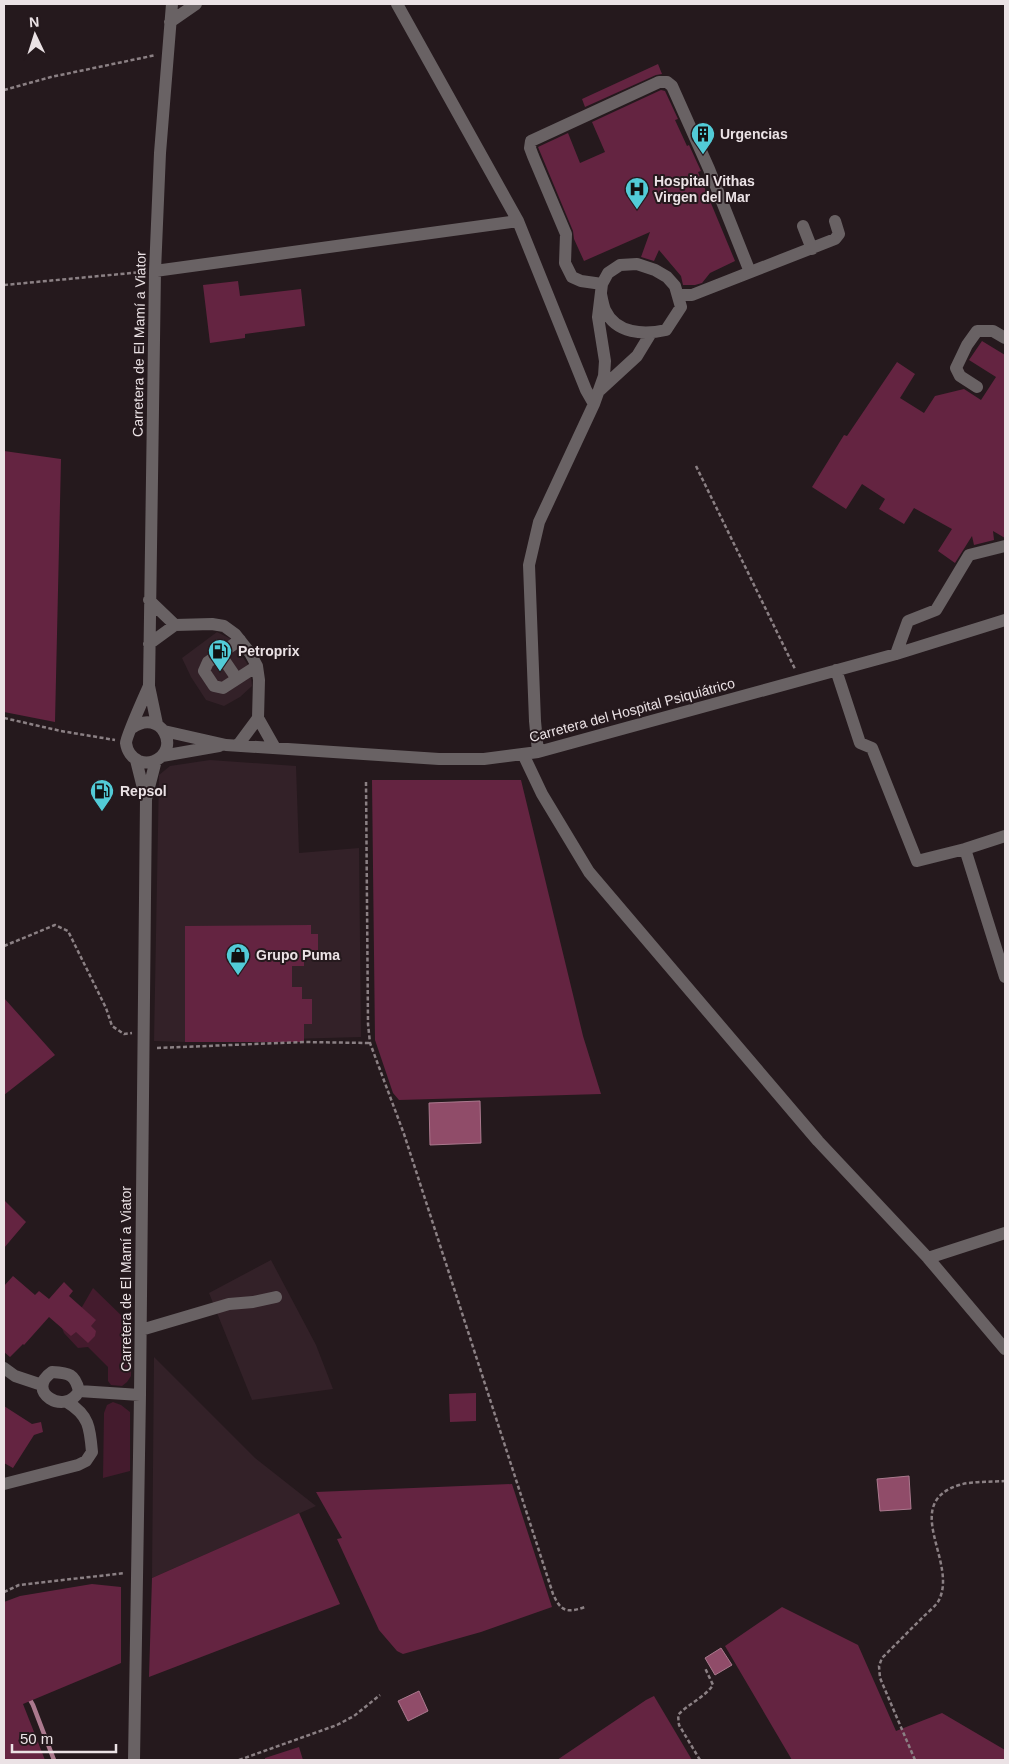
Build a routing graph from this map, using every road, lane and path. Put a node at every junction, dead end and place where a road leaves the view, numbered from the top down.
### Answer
1 (172, 4) edge
2 (196, 4) edge
3 (397, 4) edge
4 (170, 22) junction
5 (168, 52) junction
6 (4, 90) edge
7 (518, 221) junction
8 (835, 221) dead end
9 (803, 226) dead end
10 (812, 249) junction
11 (155, 271) junction
12 (750, 272) junction
13 (4, 285) edge
14 (601, 289) junction
15 (679, 296) junction
16 (651, 333) junction
17 (1005, 338) edge
18 (977, 387) dead end
19 (595, 399) junction
20 (696, 466) dead end
21 (1005, 546) edge
22 (149, 600) junction
23 (1005, 620) edge
24 (175, 625) junction
25 (240, 640) junction
26 (149, 644) junction
27 (220, 654) junction
28 (896, 654) junction
29 (257, 666) junction
30 (836, 670) junction
31 (237, 679) junction
32 (800, 680) junction
33 (149, 686) junction
34 (4, 718) edge
35 (258, 718) junction
36 (132, 728) junction
37 (161, 728) junction
38 (126, 742) junction
39 (232, 745) junction
40 (275, 748) junction
41 (538, 752) junction
42 (523, 754) junction
43 (159, 758) junction
44 (136, 760) junction
45 (366, 782) dead end
46 (146, 799) junction
47 (1005, 836) edge
48 (965, 849) junction
49 (4, 946) edge
50 (1005, 977) edge
51 (143, 1032) junction
52 (370, 1043) junction
53 (143, 1048) junction
54 (1005, 1233) edge
55 (928, 1258) junction
56 (276, 1297) dead end
57 (140, 1330) junction
58 (1005, 1349) edge
59 (4, 1368) edge
60 (42, 1385) junction
61 (79, 1391) junction
62 (140, 1395) junction
63 (67, 1402) junction
64 (1005, 1481) edge
65 (4, 1484) edge
66 (137, 1572) junction
67 (4, 1592) edge
68 (585, 1607) dead end
69 (705, 1668) dead end
70 (380, 1695) dead end
71 (134, 1760) edge
72 (239, 1760) edge
73 (700, 1760) edge
74 (914, 1760) edge

1 - 4 street, Carretera de El Mamí a Viator
2 - 4 street
3 - 7 street
4 - 5 street, Carretera de El Mamí a Viator
5 - 6 path
5 - 11 street, Carretera de El Mamí a Viator
7 - 11 street
7 - 19 street
8 - 10 street
9 - 10 street
10 - 12 street
11 - 13 path
11 - 22 street, Carretera de El Mamí a Viator
12 - 14 street
12 - 15 street
14 - 15 street
14 - 16 street
14 - 19 street
15 - 16 street
16 - 19 street
17 - 18 street
19 - 41 street
20 - 32 path
21 - 28 street
22 - 24 street
22 - 26 street, Carretera de El Mamí a Viator
23 - 28 street, Carretera del Hospital Psiquiátrico
24 - 25 street
24 - 26 street
25 - 27 street
25 - 29 street
26 - 33 street, Carretera de El Mamí a Viator
27 - 31 street
27 - 31 street
28 - 30 street, Carretera del Hospital Psiquiátrico
29 - 31 street
29 - 35 street
30 - 32 street, Carretera del Hospital Psiquiátrico
30 - 48 street
32 - 41 street, Carretera del Hospital Psiquiátrico
33 - 36 street
33 - 37 street
34 - 38 path
35 - 39 street
35 - 40 street
36 - 37 street
36 - 38 street
37 - 39 street
37 - 43 street
38 - 44 street
39 - 40 street, Carretera del Hospital Psiquiátrico
39 - 43 street
40 - 42 street, Carretera del Hospital Psiquiátrico
41 - 42 street, Carretera del Hospital Psiquiátrico
42 - 55 street
43 - 44 street
43 - 46 street
44 - 46 street
45 - 52 path
46 - 51 street, Carretera de El Mamí a Viator
47 - 48 street
48 - 50 street
49 - 51 path
51 - 53 street, Carretera de El Mamí a Viator
52 - 53 path
52 - 68 path
53 - 57 street, Carretera de El Mamí a Viator
54 - 55 street
55 - 58 street
56 - 57 street
57 - 62 street, Carretera de El Mamí a Viator
59 - 60 street
60 - 61 street
60 - 63 street
61 - 62 street
61 - 63 street
62 - 66 street, Carretera de El Mamí a Viator
63 - 65 street
64 - 74 path
66 - 67 path
66 - 71 street, Carretera de El Mamí a Viator
69 - 73 path
70 - 72 path

